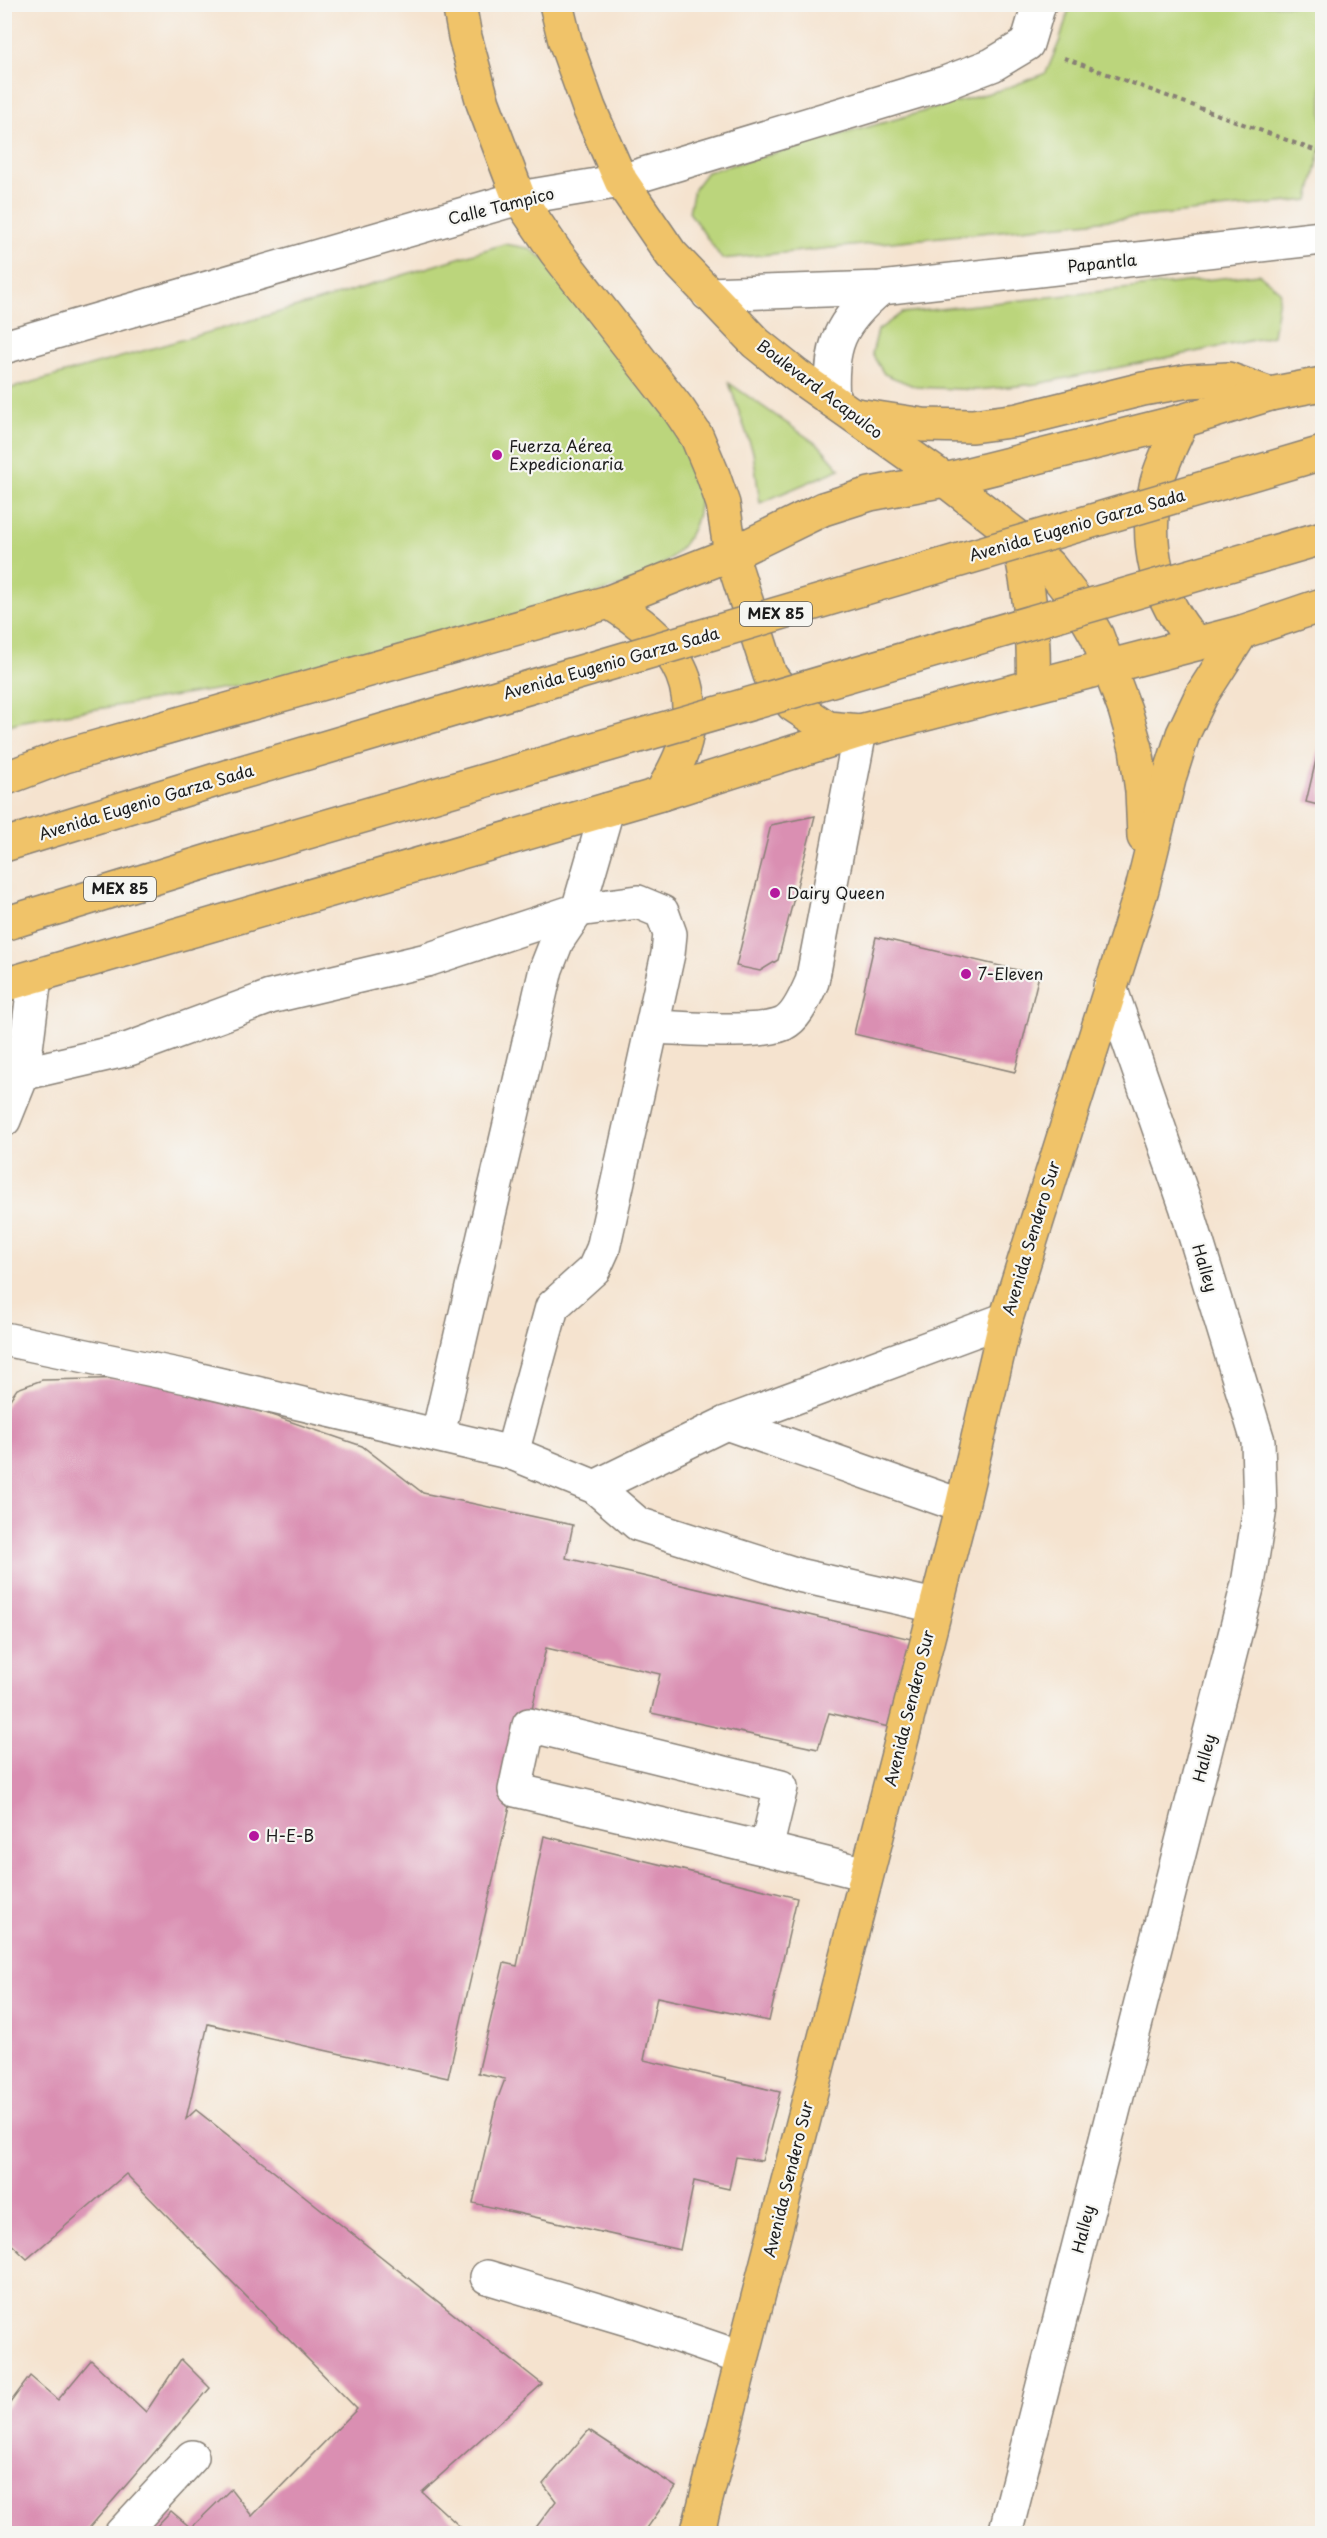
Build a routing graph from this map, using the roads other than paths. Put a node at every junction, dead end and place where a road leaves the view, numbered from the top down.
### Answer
1 (459, 4) edge
2 (556, 4) edge
3 (1039, 4) edge
4 (621, 181) junction
5 (519, 198) junction
6 (1323, 238) edge
7 (881, 288) junction
8 (708, 294) junction
9 (4, 347) edge
10 (1323, 384) edge
11 (1270, 393) junction
12 (842, 407) junction
13 (1182, 421) junction
14 (1323, 453) edge
15 (945, 480) junction
16 (1018, 537) junction
17 (1323, 538) edge
18 (731, 554) junction
19 (609, 602) junction
20 (1323, 604) edge
21 (1242, 632) junction
22 (1195, 642) junction
23 (1109, 666) junction
24 (1032, 685) junction
25 (860, 731) junction
26 (65, 756) junction
27 (4, 763) edge
28 (4, 779) edge
29 (662, 794) junction
30 (607, 810) junction
31 (4, 845) edge
32 (1142, 889) junction
33 (578, 910) junction
34 (4, 924) edge
35 (20, 981) edge
36 (1110, 987) junction
37 (653, 1027) junction
38 (14, 1076) edge
39 (4, 1120) edge
40 (1006, 1319) junction
41 (4, 1339) edge
42 (726, 1423) junction
43 (438, 1434) junction
44 (512, 1453) junction
45 (595, 1487) junction
46 (962, 1506) junction
47 (935, 1605) junction
48 (766, 1849) junction
49 (866, 1874) junction
50 (487, 2277) dead end
51 (742, 2358) junction
52 (192, 2457) dead end
53 (120, 2534) edge
54 (697, 2534) edge
55 (1005, 2534) edge

1 - 5 main road
2 - 4 main road, Boulevard Acapulco
3 - 4 street, Calle Tampico
4 - 5 street, Calle Tampico
4 - 8 main road, Boulevard Acapulco
5 - 9 street, Calle Tampico
5 - 18 main road
6 - 7 street, Papantla
7 - 8 street, Papantla
7 - 12 street
8 - 12 main road, Boulevard Acapulco
10 - 11 main road
11 - 12 main road
11 - 13 main road
12 - 15 main road, Boulevard Acapulco
13 - 15 main road
13 - 22 main road
14 - 31 main road, Avenida Eugenio Garza Sada / MEX 85, bridge
15 - 16 main road, Boulevard Acapulco
15 - 18 main road
16 - 23 main road, Avenida Sendero Sur
16 - 24 main road
17 - 34 main road, MEX 85, bridge
18 - 19 main road
18 - 25 main road
19 - 26 main road
19 - 29 main road
20 - 21 main road
21 - 22 main road
21 - 32 main road, Avenida Sendero Sur
22 - 23 main road
23 - 24 main road
23 - 32 main road, Avenida Sendero Sur
24 - 25 main road
25 - 29 main road
25 - 37 street
26 - 27 main road
26 - 28 main road
29 - 30 main road
30 - 33 street
30 - 35 main road
32 - 36 main road, Avenida Sendero Sur
33 - 37 street
33 - 38 street
33 - 43 street
35 - 38 street
36 - 40 main road, Avenida Sendero Sur
36 - 55 street, Halley
37 - 44 street
38 - 39 street
40 - 42 street
40 - 46 main road, Avenida Sendero Sur
41 - 43 street
42 - 45 street
42 - 46 street
43 - 44 street
44 - 45 street
45 - 47 street
46 - 47 main road, Avenida Sendero Sur
47 - 49 main road, Avenida Sendero Sur
48 - 48 street
48 - 49 street
49 - 51 main road, Avenida Sendero Sur
50 - 51 street
51 - 54 main road, Avenida Sendero Sur
52 - 53 street

